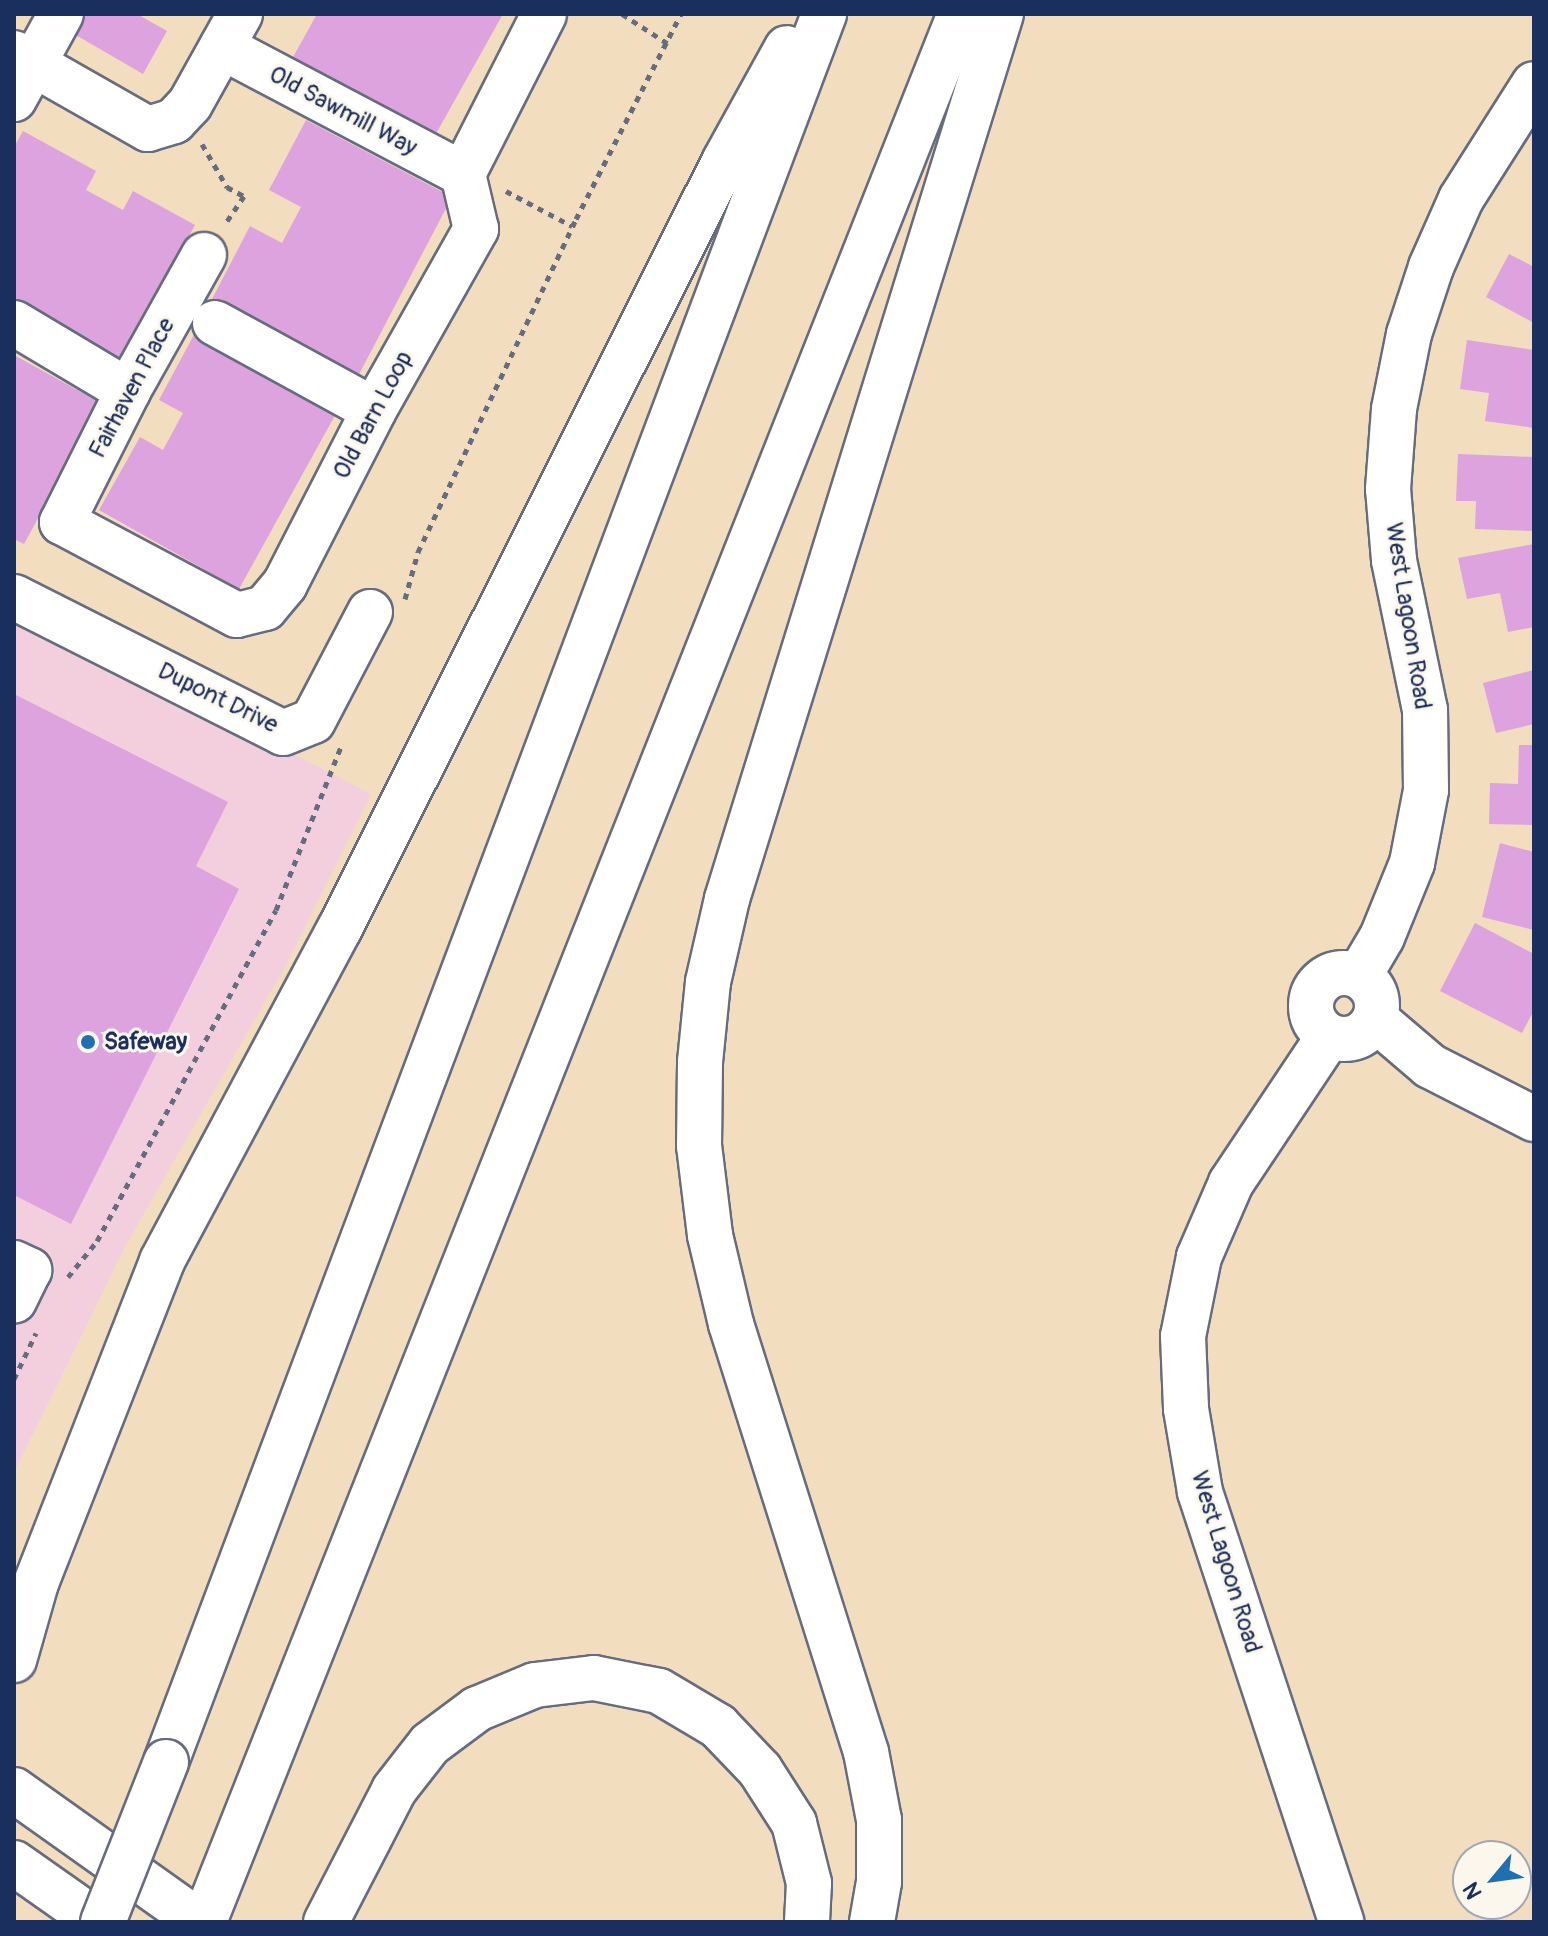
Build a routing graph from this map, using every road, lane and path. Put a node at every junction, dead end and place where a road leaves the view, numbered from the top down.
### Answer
1 (61, 14) edge
2 (544, 14) edge
3 (622, 14) edge
4 (806, 14) edge
5 (824, 14) edge
6 (960, 14) edge
7 (1001, 14) edge
8 (231, 31) edge
9 (667, 43) dead end
10 (21, 72) edge
11 (1534, 84) edge
12 (181, 114) junction
13 (463, 174) junction
14 (572, 226) dead end
15 (204, 255) joint
16 (14, 323) edge
17 (215, 323) dead end
18 (128, 391) junction
19 (374, 410) junction
20 (62, 522) joint
21 (14, 597) edge
22 (370, 612) dead end
23 (1359, 976) junction
24 (1375, 1019) junction
25 (1329, 1036) junction
26 (1534, 1119) edge
27 (25, 1595) edge
28 (14, 1660) edge
29 (14, 1790) edge
30 (14, 1863) edge
31 (100, 1922) edge
32 (202, 1922) edge
33 (326, 1922) edge
34 (807, 1922) edge
35 (872, 1922) edge
36 (1341, 1922) edge

1 - 10 main road
2 - 13 main road
3 - 9 path
4 - 27 main road
5 - 31 main road, bridge
6 - 32 main road
7 - 35 main road
8 - 12 main road
8 - 13 main road, Old Sawmill Way
10 - 12 main road
11 - 23 main road, West Lagoon Road
12 - 15 path
13 - 14 path
13 - 19 main road, Old Barn Loop
15 - 18 main road, Fairhaven Place
16 - 18 main road
17 - 19 main road
18 - 20 main road, Fairhaven Place
19 - 20 main road, Old Barn Loop
21 - 22 main road, Dupont Drive
23 - 24 main road
23 - 25 main road
24 - 25 main road
24 - 26 main road
25 - 36 main road, West Lagoon Road
27 - 28 main road
29 - 32 main road
30 - 31 main road
33 - 34 main road

